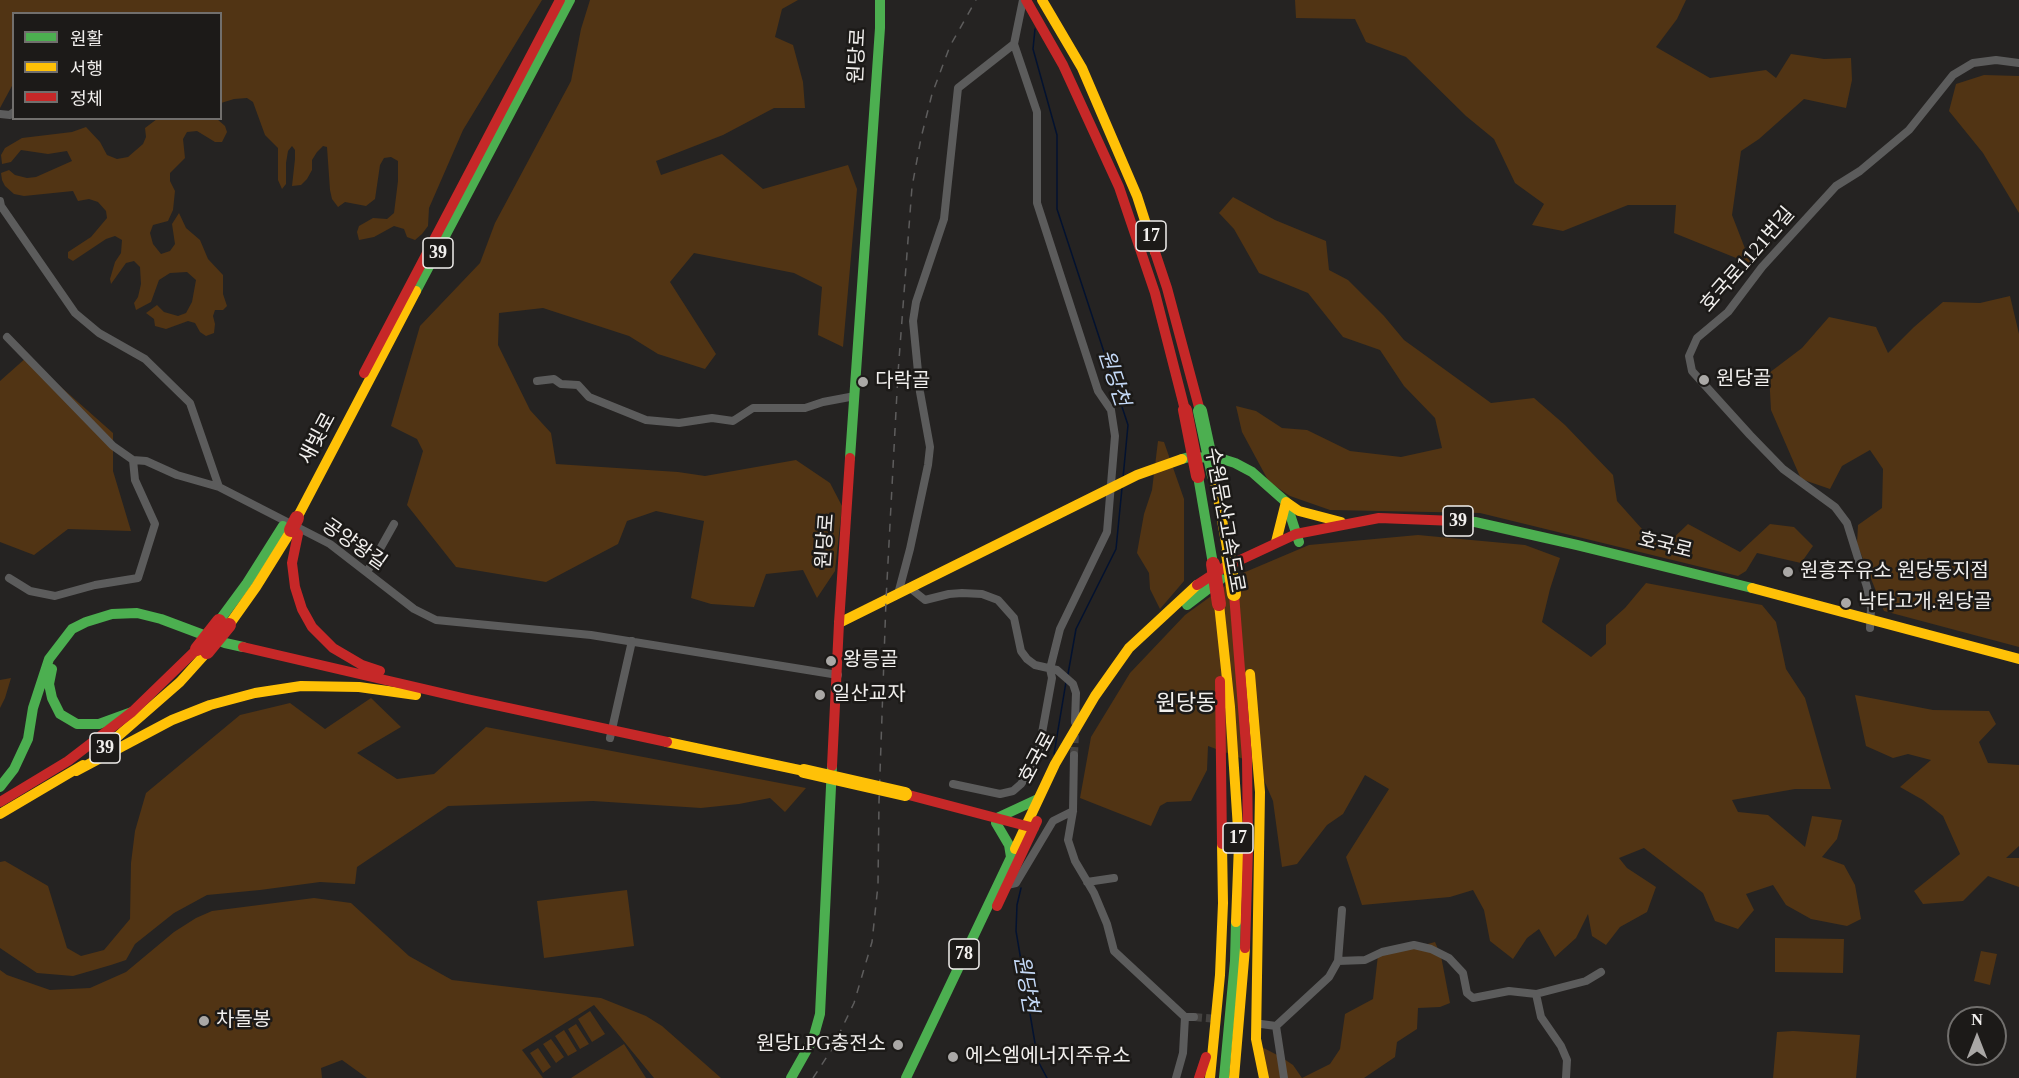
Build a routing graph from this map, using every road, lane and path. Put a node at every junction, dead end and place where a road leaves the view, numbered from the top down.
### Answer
1 (560, 0) edge
2 (570, 0) edge
3 (880, 0) edge
4 (1024, 0) edge
5 (1042, 0) edge
6 (1014, 44) junction
7 (2019, 63) edge
8 (0, 201) edge
9 (7, 337) dead end
10 (537, 381) dead end
11 (855, 396) junction
12 (133, 460) junction
13 (219, 487) junction
14 (1112, 488) junction
15 (1286, 502) junction
16 (1345, 523) junction
17 (294, 524) junction
18 (394, 525) dead end
19 (1298, 538) junction
20 (1276, 542) junction
21 (367, 572) junction
22 (9, 578) dead end
23 (904, 591) junction
24 (1237, 611) junction
25 (1221, 619) junction
26 (839, 624) junction
27 (1871, 624) junction
28 (632, 641) junction
29 (203, 647) junction
30 (2019, 658) edge
31 (2019, 666) edge
32 (1053, 669) junction
33 (838, 675) junction
34 (467, 701) junction
35 (132, 712) junction
36 (1075, 722) tunnel mouth
37 (611, 734) junction
38 (1074, 755) tunnel mouth
39 (76, 771) junction
40 (953, 784) dead end
41 (0, 787) edge
42 (1038, 799) junction
43 (0, 802) edge
44 (1073, 811) junction
45 (0, 814) edge
46 (996, 820) junction
47 (1029, 829) junction
48 (1011, 857) junction
49 (1114, 878) dead end
50 (1087, 882) junction
51 (1007, 885) junction
52 (1342, 910) dead end
53 (1338, 961) junction
54 (1601, 972) dead end
55 (1220, 975) junction
56 (1536, 994) junction
57 (1185, 1017) junction
58 (1194, 1017) tunnel mouth
59 (1261, 1024) dead end
60 (1276, 1026) junction
61 (1263, 1076) edge
62 (790, 1078) edge
63 (906, 1078) edge
64 (912, 1078) edge
65 (1176, 1078) edge
66 (1199, 1078) edge
67 (1210, 1078) edge
68 (1224, 1078) edge
69 (1234, 1078) edge
70 (1284, 1078) edge
71 (1566, 1078) edge

1 - 17 main road, 새빛로 / 39
2 - 17 main road, 새빛로 / 39
3 - 11 main road, 원당로
4 - 6 street
4 - 25 main road, 수원문산고속도로 / 17, bridge
5 - 24 main road, 수원문산고속도로 / 17, bridge
6 - 14 street
6 - 23 street
7 - 27 street, 호국로1121번길
8 - 13 street
9 - 12 street
10 - 11 street
11 - 26 main road, 원당로
12 - 13 street, 공양왕길
12 - 22 street
13 - 21 street, 공양왕길
14 - 15 main road
14 - 23 main road
14 - 32 street
15 - 16 main road
15 - 19 main road
15 - 20 main road
16 - 19 main road, 호국로 / 39
16 - 27 main road, 호국로 / 39
17 - 29 main road, 새빛로 / 39, bridge
17 - 34 main road
18 - 21 street
19 - 20 main road, 호국로 / 39
19 - 27 main road, 호국로 / 39
19 - 47 main road, 호국로 / 39
20 - 42 main road, 호국로 / 39
21 - 28 street, 공양왕길
23 - 26 main road
23 - 32 street
24 - 61 main road
24 - 69 main road, 수원문산고속도로 / 17
25 - 55 main road
25 - 68 main road, 수원문산고속도로 / 17
26 - 33 main road, 원당로
27 - 30 main road, 호국로 / 39
27 - 31 main road, 호국로 / 39
28 - 33 street, 공양왕길
28 - 37 street
29 - 34 main road
29 - 35 main road, 새빛로 / 39
29 - 35 main road
29 - 39 main road, 새빛로 / 39
32 - 36 street
32 - 40 street
33 - 62 main road, 원당로
34 - 37 main road
34 - 39 main road
34 - 41 main road
35 - 43 main road, 새빛로 / 39
37 - 46 main road
38 - 44 street
39 - 45 main road, 새빛로 / 39
42 - 46 main road
42 - 47 main road, 호국로 / 39
44 - 50 street
44 - 51 street
46 - 47 main road
46 - 48 main road
47 - 48 main road, 호국로 / 78
47 - 51 main road, 호국로 / 78
48 - 63 main road, 호국로 / 78
49 - 50 street
50 - 57 street
51 - 64 main road, 호국로 / 78
52 - 53 street
53 - 56 street
53 - 60 street
54 - 56 street
55 - 66 main road
55 - 67 main road
56 - 71 street
57 - 58 street
57 - 65 street
59 - 60 street
60 - 70 street

